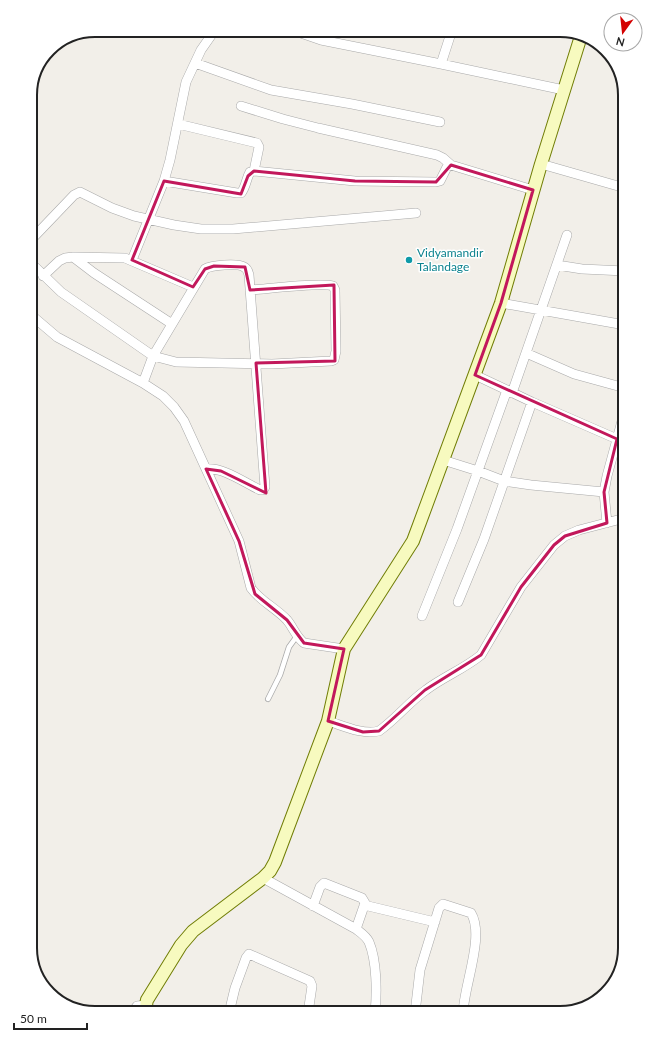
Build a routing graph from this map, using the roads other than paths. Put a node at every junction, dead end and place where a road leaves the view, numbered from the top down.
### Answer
1 (210, 37) edge
2 (312, 37) edge
3 (450, 37) edge
4 (580, 40) edge
5 (195, 63) junction
6 (442, 64) junction
7 (564, 90) junction
8 (242, 106) dead end
9 (440, 122) dead end
10 (178, 124) junction
11 (541, 164) junction
12 (451, 165) junction
13 (254, 171) junction
14 (164, 180) junction
15 (618, 186) edge
16 (534, 190) junction
17 (416, 213) dead end
18 (148, 220) junction
19 (37, 233) edge
20 (567, 235) dead end
21 (73, 257) junction
22 (132, 260) junction
23 (557, 265) junction
24 (37, 270) edge
25 (618, 271) edge
26 (43, 276) junction
27 (194, 287) junction
28 (250, 290) junction
29 (501, 303) junction
30 (542, 310) junction
31 (37, 320) edge
32 (172, 324) junction
33 (618, 324) edge
34 (526, 353) junction
35 (153, 356) junction
36 (256, 363) junction
37 (475, 375) junction
38 (143, 383) junction
39 (618, 386) edge
40 (509, 391) junction
41 (532, 402) junction
42 (618, 435) edge
43 (617, 439) junction
44 (443, 460) junction
45 (206, 469) junction
46 (478, 471) junction
47 (504, 481) junction
48 (604, 492) junction
49 (618, 520) edge
50 (607, 523) junction
51 (458, 602) dead end
52 (422, 616) dead end
53 (297, 636) junction
54 (344, 649) junction
55 (268, 699) dead end
56 (328, 720) junction
57 (263, 878) junction
58 (364, 905) junction
59 (313, 906) junction
60 (435, 922) junction
61 (356, 929) junction
62 (149, 1006) edge
63 (231, 1006) edge
64 (309, 1006) edge
65 (376, 1006) edge
66 (416, 1006) edge
67 (464, 1006) edge

1 - 5 street
2 - 6 street
3 - 6 street
4 - 7 street
5 - 9 street
5 - 10 street
6 - 7 street
7 - 11 street
8 - 12 street
10 - 13 street
10 - 14 street
11 - 15 street
11 - 16 street
12 - 13 street
12 - 16 street
13 - 14 street
14 - 18 street
16 - 29 street
17 - 18 street
18 - 19 street
18 - 22 street
20 - 23 street
21 - 22 street
21 - 26 street
21 - 32 street
22 - 27 street
23 - 25 street
23 - 30 street
24 - 26 street
26 - 35 street
27 - 28 street
27 - 32 street
28 - 36 street
28 - 36 street
29 - 30 street
29 - 37 street
30 - 33 street
30 - 34 street
31 - 38 street
32 - 35 street
34 - 39 street
34 - 40 street
35 - 36 street
35 - 38 street
36 - 45 street
37 - 40 street
37 - 44 street
38 - 45 street
40 - 41 street
40 - 46 street
41 - 43 street
41 - 47 street
42 - 43 street
43 - 48 street
44 - 46 street
44 - 54 street
45 - 53 street
46 - 47 street
46 - 52 street
47 - 48 street
47 - 51 street
48 - 50 street
49 - 50 street
50 - 56 street
53 - 54 street
53 - 55 lane
54 - 56 street
56 - 57 street
57 - 59 street
57 - 62 street
58 - 59 street
58 - 60 street
58 - 61 street
59 - 61 street
60 - 66 street
60 - 67 street
61 - 65 street
63 - 64 street

